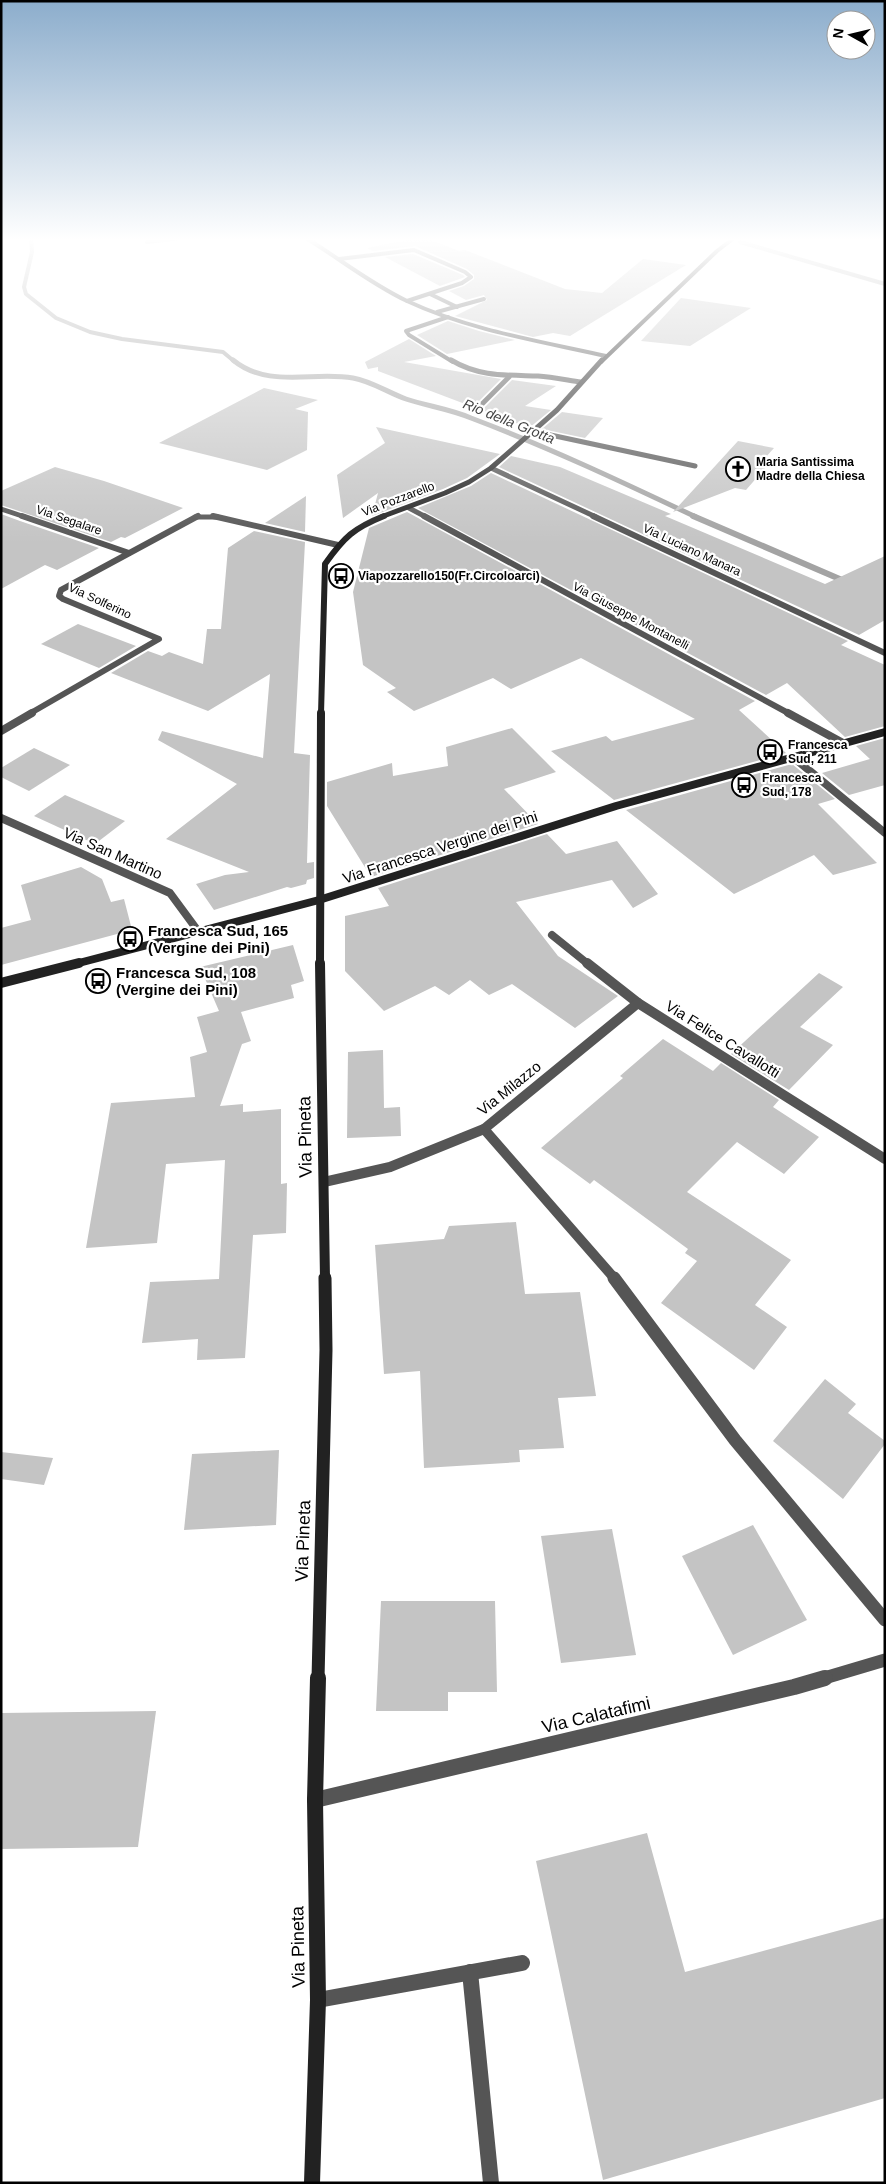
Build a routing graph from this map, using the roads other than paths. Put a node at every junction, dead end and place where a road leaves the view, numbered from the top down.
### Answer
1 (417, 340) edge
2 (535, 340) edge
3 (623, 340) edge
4 (606, 356) junction
5 (509, 377) junction
6 (581, 382) junction
7 (477, 409) dead end
8 (530, 433) junction
9 (694, 466) dead end
10 (491, 468) junction
11 (409, 508) junction
12 (1, 509) edge
13 (338, 545) junction
14 (129, 553) junction
15 (885, 653) edge
16 (1, 731) edge
17 (885, 732) edge
18 (843, 743) junction
19 (793, 758) junction
20 (1, 818) edge
21 (885, 833) edge
22 (319, 900) junction
23 (198, 931) junction
24 (552, 935) dead end
25 (1, 983) edge
26 (638, 1003) junction
27 (484, 1129) junction
28 (885, 1159) edge
29 (324, 1182) junction
30 (885, 1620) edge
31 (885, 1660) edge
32 (315, 1800) junction
33 (522, 1963) dead end
34 (470, 1972) junction
35 (318, 2000) junction
36 (312, 2183) edge
37 (491, 2183) edge

1 - 5 street
2 - 4 street
3 - 4 street, Via Pozzarello
4 - 6 street, Via Pozzarello
5 - 6 street
5 - 7 street
6 - 8 street, Via Pozzarello
8 - 9 street
8 - 10 street, Via Pozzarello
10 - 11 street, Via Pozzarello
10 - 15 street, Via Luciano Manara
11 - 13 street, Via Pozzarello
11 - 18 street, Via Giuseppe Montanelli
12 - 14 street, Via Segalare
13 - 14 street, Via Solferino
13 - 22 street, Via Pozzarello
14 - 16 street, Via Solferino
17 - 18 street, Via Francesca Vergine dei Pini
18 - 19 street, Via Francesca Vergine dei Pini
19 - 21 street
19 - 22 street, Via Francesca Vergine dei Pini
20 - 23 street, Via San Martino
22 - 23 street, Via Francesca Vergine dei Pini
22 - 29 street, Via Pineta
23 - 25 street, Via Francesca Vergine dei Pini
24 - 26 street, Via Felice Cavallotti
26 - 27 street, Via Milazzo
26 - 28 street, Via Felice Cavallotti
27 - 29 street, Via Milazzo
27 - 30 street
29 - 32 street, Via Pineta
31 - 32 street, Via Calatafimi
32 - 35 street, Via Pineta
33 - 34 street
34 - 35 street
34 - 37 street
35 - 36 street, Via Pineta

